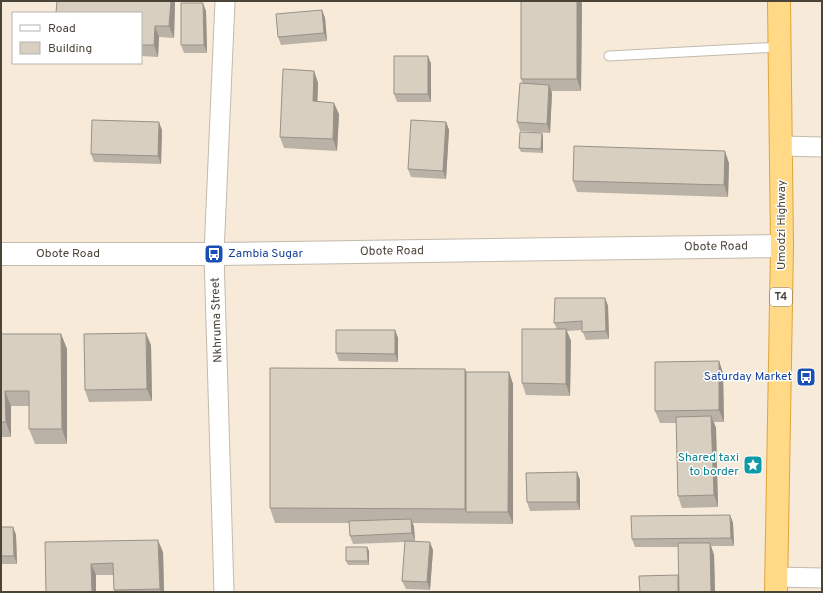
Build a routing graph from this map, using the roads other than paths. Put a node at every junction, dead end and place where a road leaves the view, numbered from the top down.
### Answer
1 (225, 1) edge
2 (780, 1) edge
3 (780, 47) junction
4 (609, 56) dead end
5 (782, 146) junction
6 (822, 147) edge
7 (782, 246) junction
8 (1, 254) edge
9 (214, 254) junction
10 (822, 578) edge
11 (776, 585) edge
12 (224, 592) edge

1 - 9 street, Nkhruma Street
2 - 3 highway, Umodzi Highway / T4
3 - 4 lane
3 - 5 highway, Umodzi Highway / T4
5 - 6 street
5 - 7 highway, Umodzi Highway / T4
7 - 9 street, Obote Road
7 - 11 highway, Umodzi Highway / T4
8 - 9 street, Obote Road
9 - 12 street, Nkhruma Street
10 - 11 street

